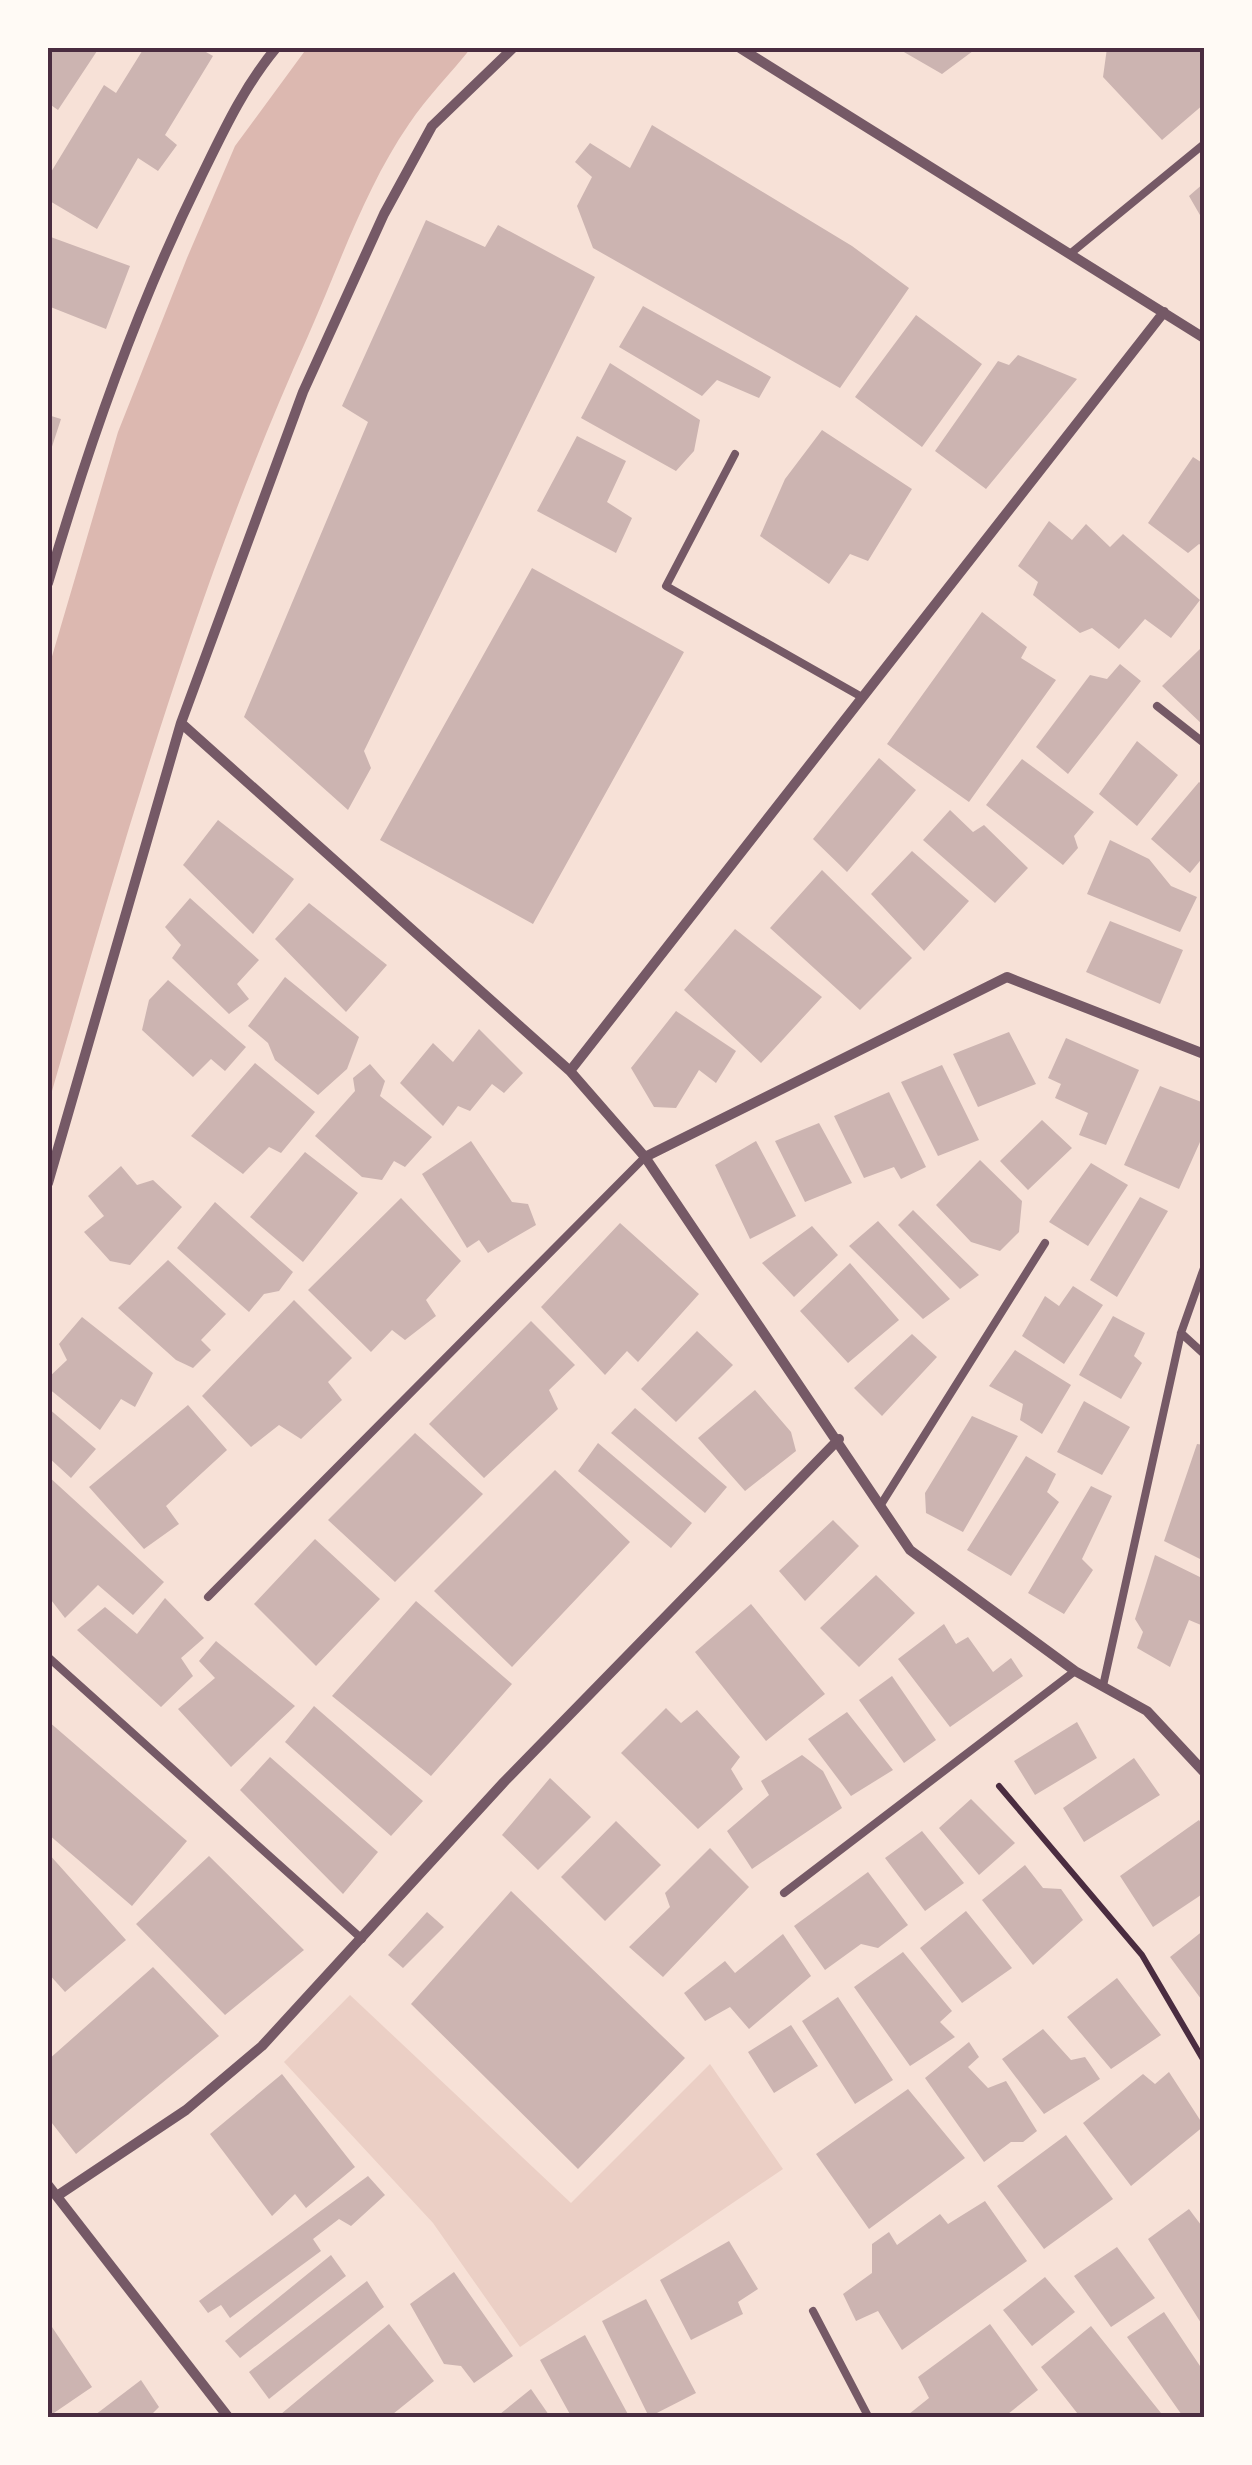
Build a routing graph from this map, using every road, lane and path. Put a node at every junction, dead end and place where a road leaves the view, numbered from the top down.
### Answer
1 (276, 48) edge
2 (512, 48) edge
3 (740, 48) edge
4 (1204, 144) edge
5 (1071, 253) junction
6 (1164, 312) junction
7 (1204, 338) edge
8 (735, 454) dead end
9 (48, 583) edge
10 (860, 696) junction
11 (1158, 706) dead end
12 (181, 723) junction
13 (1204, 743) edge
14 (1204, 1054) edge
15 (570, 1072) junction
16 (645, 1156) junction
17 (48, 1183) edge
18 (1045, 1243) dead end
19 (1204, 1268) edge
20 (1181, 1333) junction
21 (1204, 1354) edge
22 (839, 1438) junction
23 (880, 1506) junction
24 (208, 1598) dead end
25 (48, 1657) edge
26 (1075, 1672) junction
27 (1103, 1686) junction
28 (971, 1753) junction
29 (1204, 1772) edge
30 (784, 1893) dead end
31 (362, 1939) junction
32 (1204, 2060) edge
33 (48, 2185) edge
34 (57, 2196) junction
35 (814, 2311) dead end
36 (229, 2418) edge
37 (869, 2418) edge

1 - 9 street
2 - 12 street
3 - 5 street
4 - 5 lane
5 - 6 street
6 - 7 street
6 - 10 street
8 - 10 lane
10 - 15 street
11 - 13 lane
12 - 15 street
12 - 17 street
14 - 16 street
15 - 16 street
16 - 22 street
16 - 24 lane
18 - 23 lane
19 - 20 lane
20 - 21 lane
20 - 27 lane
22 - 23 street
22 - 31 street
23 - 26 street
25 - 31 lane
26 - 27 street
26 - 28 lane
27 - 29 street
28 - 30 lane
28 - 32 path
31 - 34 street
33 - 34 street
34 - 36 street
35 - 37 lane

